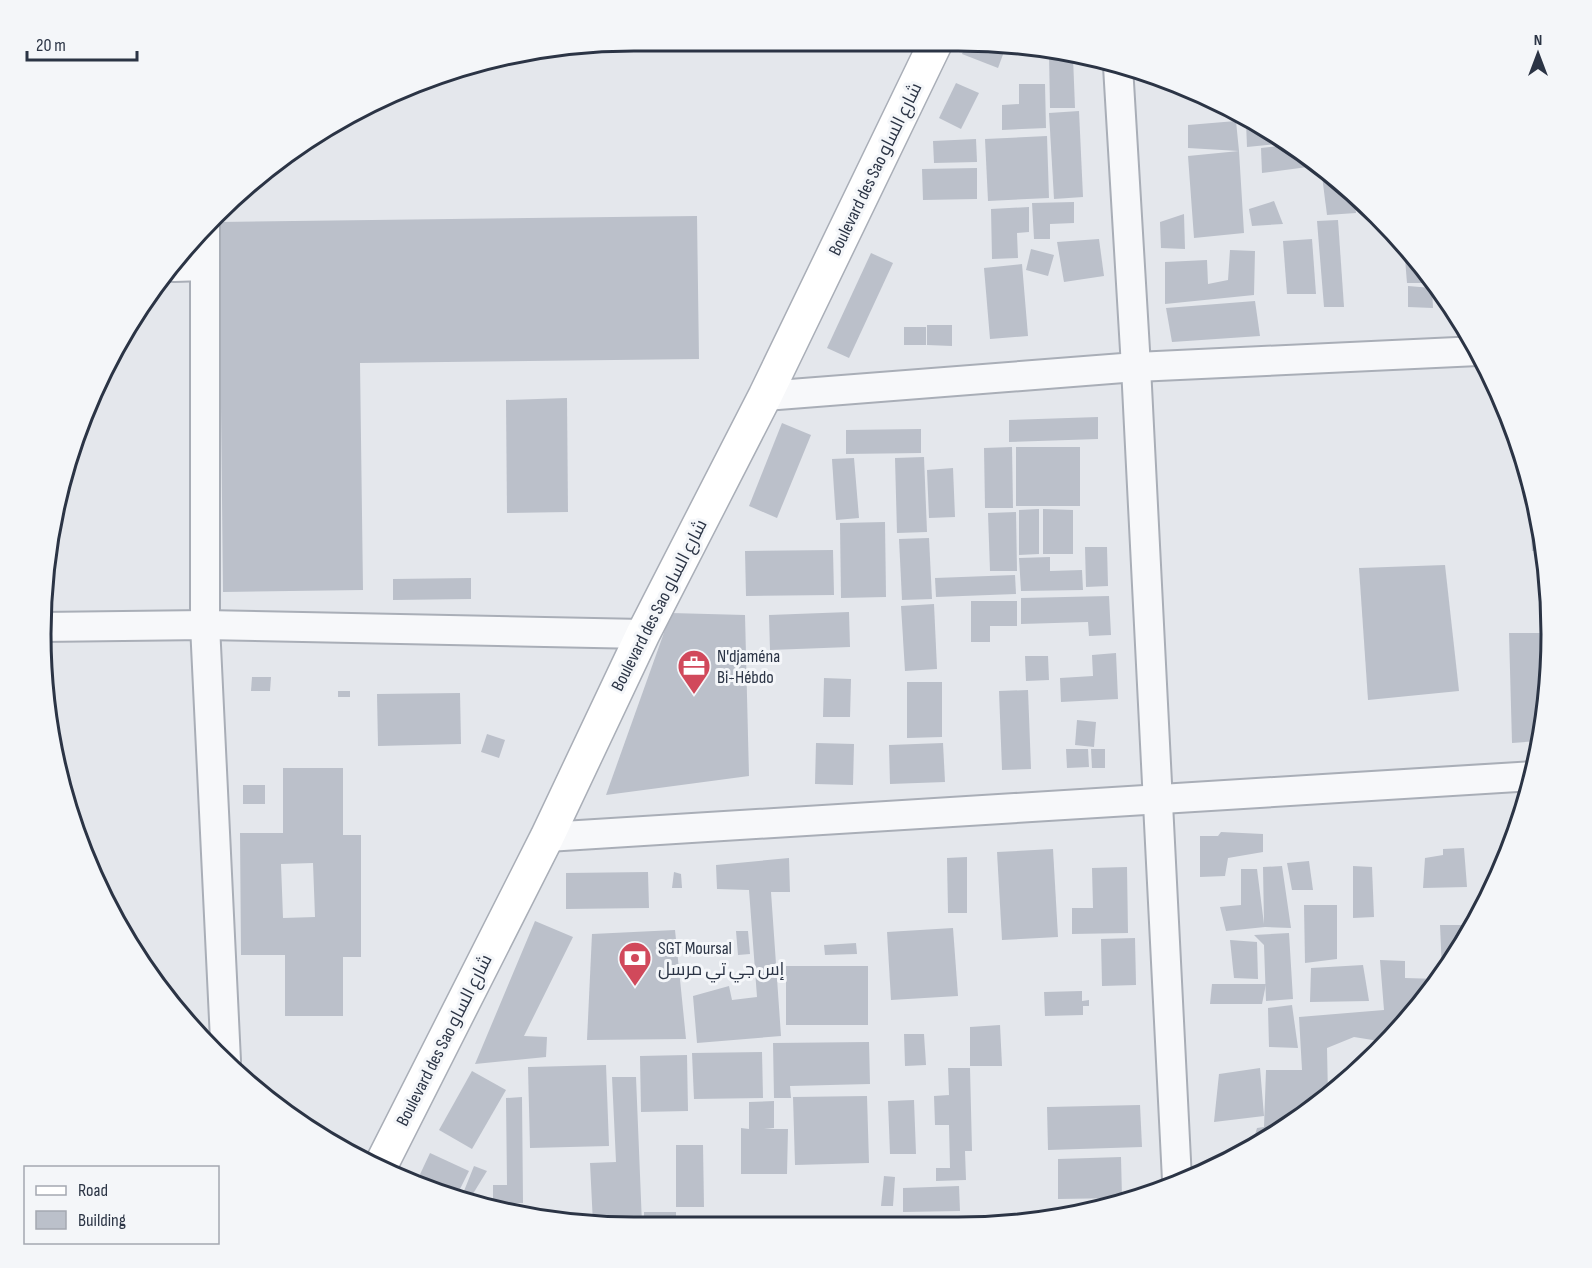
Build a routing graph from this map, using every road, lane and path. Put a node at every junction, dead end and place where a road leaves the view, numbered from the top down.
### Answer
1 (932, 51) edge
2 (1118, 74) edge
3 (205, 240) edge
4 (206, 266) junction
5 (182, 267) edge
6 (1468, 351) edge
7 (1136, 367) junction
8 (765, 396) junction
9 (205, 625) junction
10 (51, 627) edge
11 (643, 634) junction
12 (1523, 777) edge
13 (1157, 798) junction
14 (547, 837) junction
15 (225, 1049) edge
16 (383, 1160) edge
17 (1177, 1175) edge

1 - 8 street, Boulevard des Sao شارع الساو
2 - 7 street
3 - 4 street
4 - 5 street
4 - 9 street
6 - 7 street
7 - 8 street
7 - 13 street
8 - 11 street, Boulevard des Sao شارع الساو
9 - 10 street
9 - 11 street
9 - 15 street
11 - 14 street, Boulevard des Sao شارع الساو
12 - 13 street
13 - 14 street
13 - 17 street
14 - 16 street, Boulevard des Sao شارع الساو

